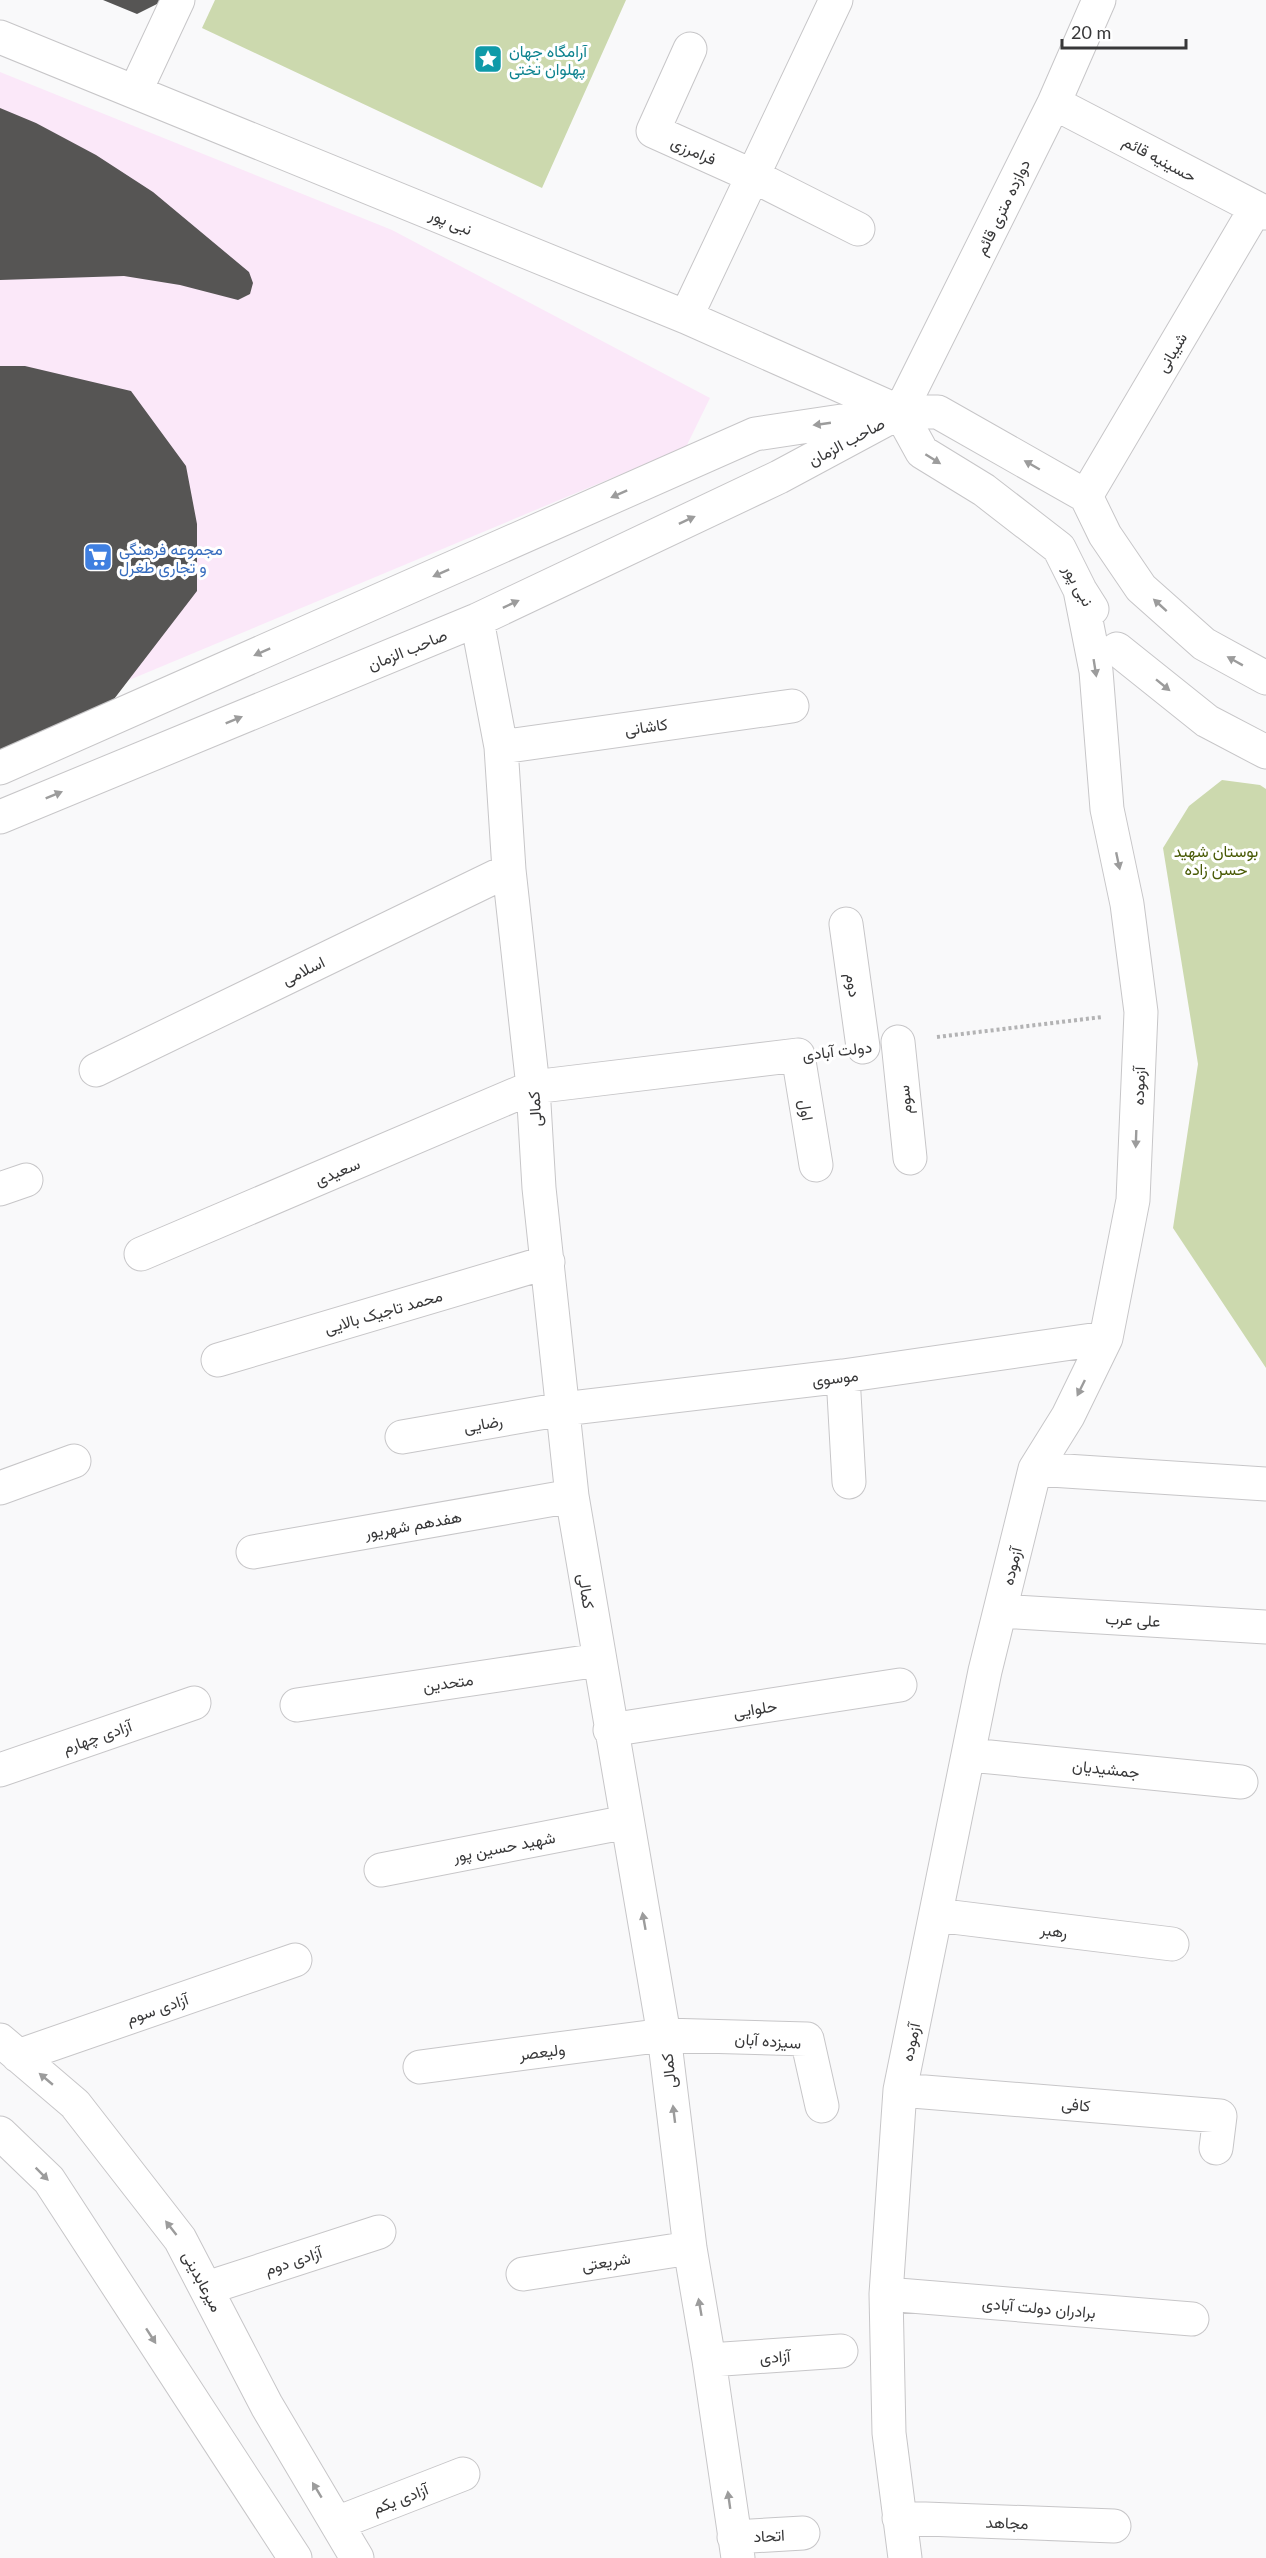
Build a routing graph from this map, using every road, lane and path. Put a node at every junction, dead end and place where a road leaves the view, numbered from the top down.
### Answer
1 (178, 0) edge
2 (836, 0) edge
3 (1099, 0) edge
4 (0, 37) edge
5 (690, 49) dead end
6 (135, 92) junction
7 (1054, 103) junction
8 (753, 176) junction
9 (1261, 211) edge
10 (858, 229) dead end
11 (686, 317) junction
12 (900, 412) junction
13 (1086, 496) junction
14 (1080, 590) junction
15 (477, 620) junction
16 (1266, 678) edge
17 (792, 706) dead end
18 (501, 747) junction
19 (1266, 752) edge
20 (0, 768) edge
21 (0, 817) edge
22 (509, 870) junction
23 (846, 924) dead end
24 (1141, 1011) junction
25 (898, 1042) joint
26 (863, 1047) dead end
27 (798, 1055) joint
28 (96, 1070) dead end
29 (533, 1087) junction
30 (910, 1158) dead end
31 (816, 1166) dead end
32 (141, 1254) dead end
33 (548, 1262) junction
34 (1106, 1338) junction
35 (218, 1360) dead end
36 (843, 1376) junction
37 (563, 1409) junction
38 (402, 1437) dead end
39 (74, 1461) dead end
40 (1035, 1469) junction
41 (849, 1482) dead end
42 (1266, 1484) edge
43 (0, 1488) edge
44 (572, 1496) junction
45 (253, 1552) dead end
46 (1000, 1611) junction
47 (1266, 1627) edge
48 (598, 1660) junction
49 (900, 1685) dead end
50 (195, 1703) dead end
51 (297, 1705) dead end
52 (610, 1730) junction
53 (970, 1755) junction
54 (0, 1770) edge
55 (1241, 1782) dead end
56 (627, 1822) junction
57 (381, 1870) dead end
58 (936, 1915) junction
59 (1172, 1944) dead end
60 (295, 1960) dead end
61 (664, 2035) junction
62 (9, 2048) edge
63 (420, 2067) dead end
64 (900, 2090) junction
65 (822, 2106) dead end
66 (0, 2133) edge
67 (1216, 2148) dead end
68 (379, 2232) dead end
69 (690, 2248) junction
70 (523, 2274) dead end
71 (207, 2288) junction
72 (886, 2294) junction
73 (1192, 2319) dead end
74 (841, 2351) dead end
75 (709, 2360) junction
76 (463, 2474) dead end
77 (899, 2518) junction
78 (337, 2523) junction
79 (1114, 2526) dead end
80 (803, 2533) dead end
81 (736, 2547) edge
82 (295, 2558) edge
83 (357, 2558) edge
84 (905, 2558) edge

1 - 6 street
2 - 8 street
3 - 7 street, دوازده متری قائم
4 - 6 street, نبی پور
5 - 8 street, فرامرزی
6 - 11 street, نبی پور
7 - 9 street, حسینیه قائم
7 - 12 street, دوازده متری قائم
8 - 10 street, فرامرزی
8 - 11 street
9 - 13 street, شیبانی
11 - 12 street, نبی پور
13 -> 12 street, نبی پور
12 -> 14 street, نبی پور
15 -> 12 street, صاحب الزمان
12 -> 20 street, صاحب الزمان
16 -> 13 street
14 -> 19 street, نبی پور
14 -> 24 street, آزموده
15 - 18 street, کمالی
21 -> 15 street, صاحب الزمان
17 - 18 street, کاشانی
18 - 22 street, کمالی
22 - 28 street, اسلامی
22 - 29 street, کمالی
23 - 26 street, دوم
24 - 25 path
24 -> 34 street, آزموده
25 - 30 street, سوم
27 - 29 street, دولت آبادی
27 - 31 street, اول
29 - 32 street, سعیدی
29 - 33 street, کمالی
33 - 35 street, محمد تاجیک بالایی
33 - 37 street, کمالی
34 - 36 street, موسوی
34 -> 40 street, آزموده
36 - 37 street, موسوی
36 - 41 street
37 - 38 street, رضایی
37 - 44 street, کمالی
39 - 43 street
40 - 42 street
40 - 46 street, آزموده
44 - 45 street, هفدهم شهریور
44 - 48 street, کمالی
46 - 47 street, علی عرب
46 - 53 street, آزموده
48 - 51 street, متحدین
48 - 52 street, کمالی
49 - 52 street, حلوایی
50 - 54 street, آزادی چهارم
52 - 56 street, کمالی
53 - 55 street, جمشیدیان
53 - 58 street, آزموده
56 - 57 street, شهید حسین پور
61 -> 56 street, کمالی
58 - 59 street, رهبر
58 - 64 street, آزموده
60 - 62 street, آزادی سوم
61 - 63 street, ولیعصر
61 - 65 street, سیزده آبان
69 -> 61 street, کمالی
71 -> 62 street, میرعابدینی
64 - 67 street, کافی
64 - 72 street, آزموده
66 -> 82 street
68 - 71 street, آزادی دوم
69 - 70 street, شریعتی
75 -> 69 street, کمالی
78 -> 71 street, میرعابدینی
72 - 73 street, برادران دولت آبادی
72 - 77 street, آزموده
74 - 75 street, آزادی
81 -> 75 street, کمالی
76 - 78 street, آزادی یکم
77 - 79 street, مجاهد
77 - 84 street, آزموده
78 - 83 street, میرعابدینی
80 - 81 street, اتحاد

